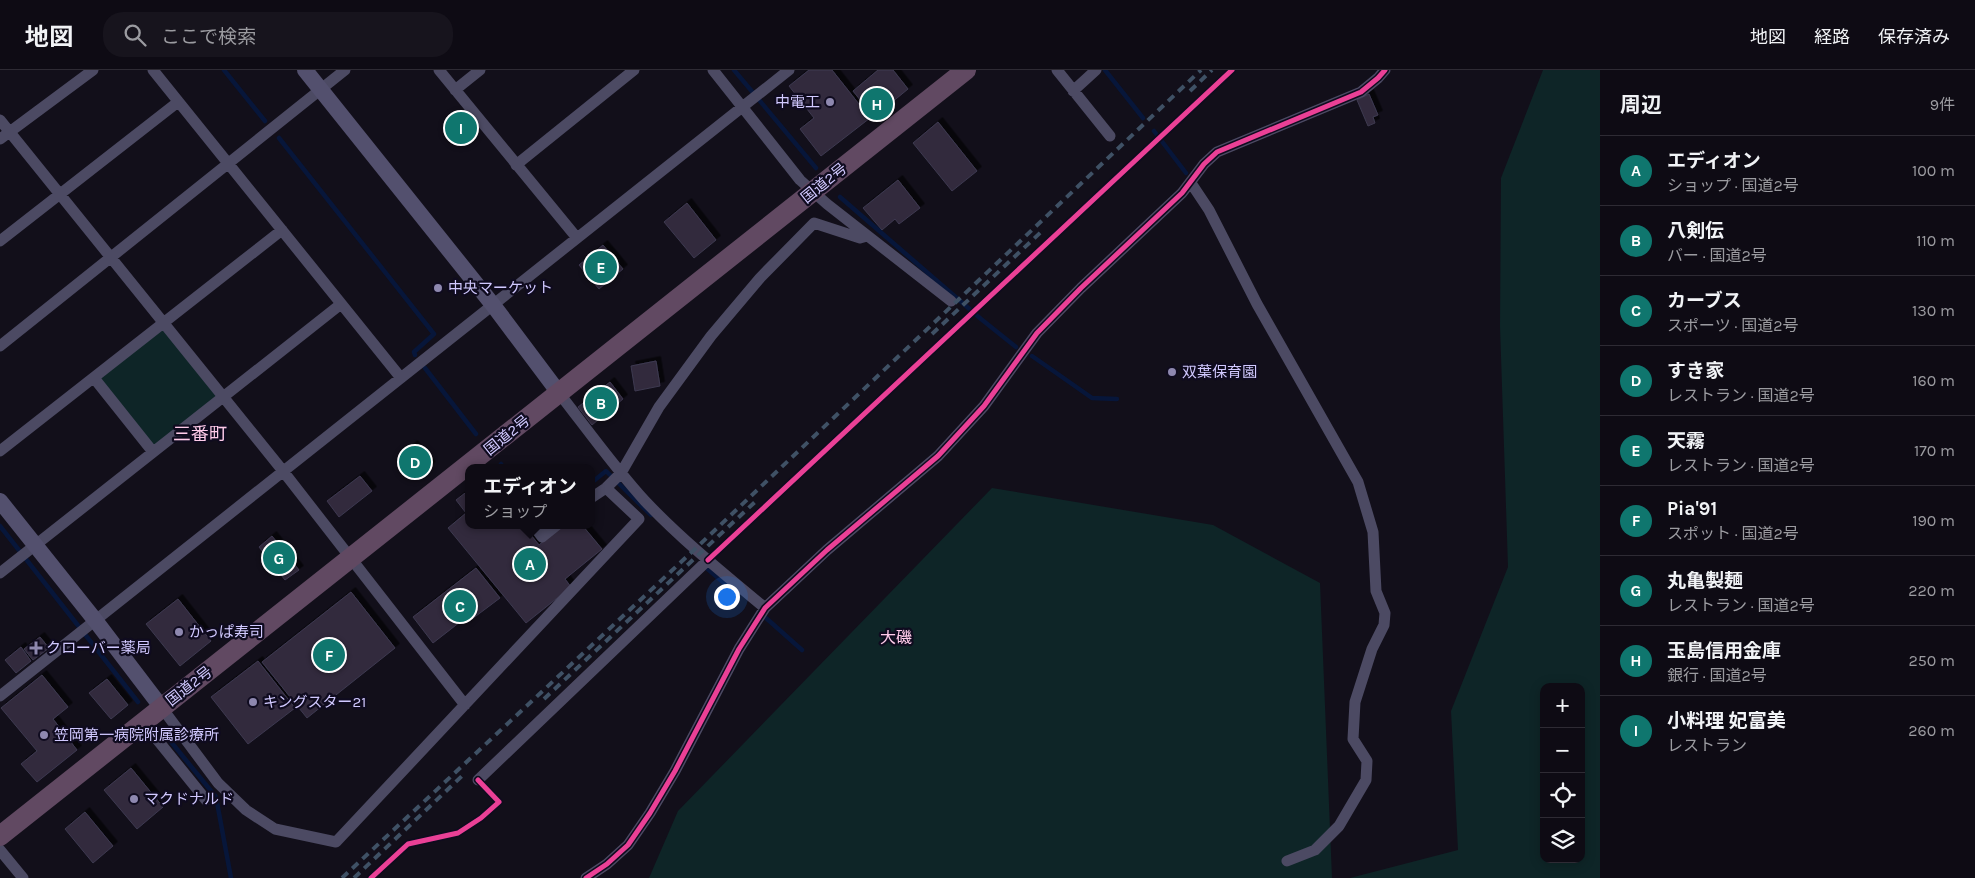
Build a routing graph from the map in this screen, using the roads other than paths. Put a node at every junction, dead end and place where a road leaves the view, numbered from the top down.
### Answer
1 (93, 70) edge
2 (153, 70) edge
3 (305, 70) edge
4 (345, 70) edge
5 (439, 70) edge
6 (480, 70) edge
7 (634, 70) edge
8 (713, 70) edge
9 (789, 70) edge
10 (966, 70) edge
11 (1057, 70) edge
12 (1096, 70) edge
13 (1385, 70) edge
14 (321, 89) junction
15 (455, 90) junction
16 (1073, 90) junction
17 (178, 102) junction
18 (745, 106) junction
19 (0, 120) edge
20 (10, 132) junction
21 (1110, 136) dead end
22 (0, 139) edge
23 (228, 164) junction
24 (516, 165) junction
25 (1191, 183) junction
26 (813, 192) junction
27 (59, 193) junction
28 (282, 230) junction
29 (868, 236) junction
30 (577, 238) junction
31 (0, 241) edge
32 (111, 256) junction
33 (951, 301) dead end
34 (341, 304) junction
35 (493, 305) junction
36 (163, 323) junction
37 (0, 346) edge
38 (94, 378) junction
39 (401, 378) junction
40 (559, 393) junction
41 (223, 397) junction
42 (0, 451) edge
43 (153, 452) junction
44 (484, 463) edge
45 (283, 471) junction
46 (465, 476) edge
47 (614, 480) junction
48 (595, 495) edge
49 (0, 501) edge
50 (536, 529) edge
51 (552, 529) edge
52 (26, 552) junction
53 (350, 558) junction
54 (705, 564) junction
55 (0, 573) edge
56 (765, 608) junction
57 (86, 627) junction
58 (0, 696) edge
59 (465, 705) junction
60 (162, 708) junction
61 (143, 722) junction
62 (478, 780) dead end
63 (206, 800) dead end
64 (0, 836) edge
65 (0, 850) edge
66 (1286, 861) dead end
67 (23, 878) edge
68 (586, 878) edge

1 - 20 street
2 - 17 street
3 - 14 street
4 - 14 street
5 - 15 street
6 - 15 street
7 - 24 street
8 - 18 street
9 - 18 street
10 - 26 highway, 国道2号
11 - 16 street
12 - 16 street
13 - 25 street
14 - 23 street
14 - 35 street
15 - 24 street
16 - 21 street
17 - 23 street
17 - 27 street
18 - 26 street
18 - 30 street
19 - 20 street
20 - 22 street
20 - 27 street
23 - 28 street
23 - 32 street
24 - 30 street
25 - 56 street
25 - 66 street
26 - 29 street
26 - 40 highway, 国道2号
27 - 31 street
27 - 32 street
28 - 34 street
28 - 36 street
29 - 33 street
29 - 47 street
30 - 35 street
32 - 36 street
32 - 37 street
34 - 39 street
34 - 41 street
35 - 39 street
35 - 40 street
36 - 38 street
36 - 41 street
38 - 42 street
38 - 43 street
39 - 45 street
40 - 44 highway, 国道2号
40 - 47 street
41 - 43 street
41 - 45 street
43 - 52 street
45 - 53 street
45 - 57 street
46 - 53 highway, 国道2号
47 - 48 street
47 - 54 street
47 - 59 street
49 - 52 street
50 - 51 street
52 - 55 street
52 - 57 street
53 - 59 street
53 - 60 highway, 国道2号
54 - 56 street
54 - 62 street
56 - 68 street
57 - 58 street
57 - 60 street
59 - 60 street
60 - 61 highway, 国道2号
61 - 63 street
61 - 64 highway, 国道2号
65 - 67 street

